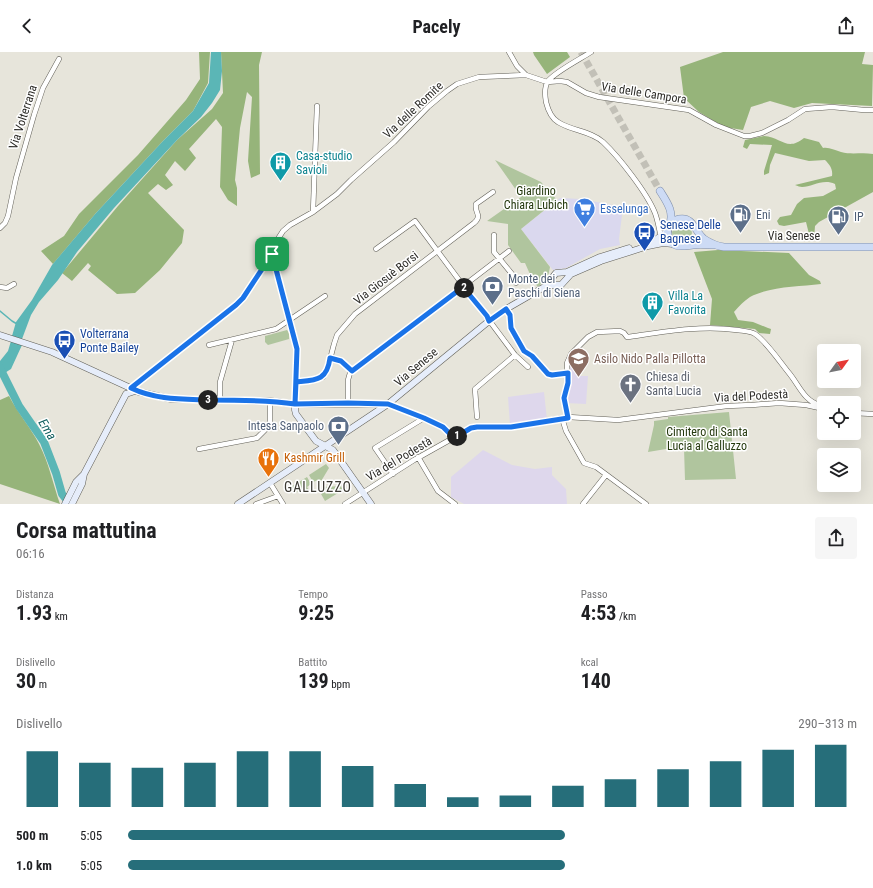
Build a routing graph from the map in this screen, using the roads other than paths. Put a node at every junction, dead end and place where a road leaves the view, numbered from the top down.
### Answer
1 (509, 52) edge
2 (591, 52) edge
3 (59, 59) dead end
4 (526, 75) junction
5 (547, 82) junction
6 (317, 106) dead end
7 (873, 110) edge
8 (660, 191) tunnel mouth
9 (493, 192) dead end
10 (669, 206) junction
11 (312, 212) junction
12 (692, 224) junction
13 (0, 228) edge
14 (668, 229) junction
15 (494, 235) dead end
16 (661, 237) junction
17 (673, 244) junction
18 (714, 245) junction
19 (646, 246) junction
20 (686, 246) junction
21 (873, 247) edge
22 (376, 249) dead end
23 (437, 251) junction
24 (509, 251) dead end
25 (272, 254) junction
26 (500, 259) junction
27 (562, 273) junction
28 (552, 277) junction
29 (565, 280) junction
30 (516, 283) dead end
31 (14, 284) dead end
32 (555, 285) junction
33 (546, 286) junction
34 (463, 287) junction
35 (0, 288) edge
36 (325, 296) dead end
37 (506, 309) junction
38 (290, 320) junction
39 (489, 321) junction
40 (1, 335) edge
41 (232, 340) junction
42 (209, 345) dead end
43 (515, 355) junction
44 (330, 358) junction
45 (528, 367) dead end
46 (352, 371) junction
47 (568, 373) junction
48 (296, 382) junction
49 (126, 389) junction
50 (220, 400) junction
51 (270, 401) junction
52 (348, 403) junction
53 (295, 404) junction
54 (388, 404) junction
55 (817, 405) edge
56 (817, 407) edge
57 (861, 414) edge
58 (873, 414) edge
59 (477, 417) dead end
60 (424, 418) junction
61 (562, 418) junction
62 (568, 418) junction
63 (454, 438) junction
64 (326, 446) junction
65 (199, 449) dead end
66 (418, 457) junction
67 (393, 474) junction
68 (606, 475) junction
69 (79, 483) junction
70 (270, 483) junction
71 (362, 493) junction
72 (278, 496) junction
73 (65, 504) edge
74 (72, 504) edge
75 (238, 504) edge
76 (256, 504) edge
77 (283, 504) edge
78 (345, 504) edge
79 (371, 504) edge
80 (454, 504) edge
81 (583, 504) edge
82 (646, 504) edge

1 - 4 street
2 - 5 street
3 - 13 street, Via Volterrana
4 - 5 street, Via delle Romite
4 - 11 street, Via delle Romite
5 - 7 street, Via delle Campora
5 - 16 street
6 - 11 street
8 - 10 main road
9 - 23 street, Via Giosuè Borsi
10 - 12 main road
10 - 14 main road
11 - 25 street, Via delle Romite
12 - 14 main road, Via Senese
12 - 18 main road
12 - 20 main road
14 - 16 main road, Via Senese
14 - 17 main road
15 - 26 street
16 - 19 main road, Via Senese
17 - 19 main road, Via Senese
17 - 20 main road, Via Senese
18 - 20 main road, Via Senese
18 - 21 main road, Via Senese
19 - 27 main road, Via Senese
19 - 29 main road, Via Senese
22 - 23 street
23 - 34 street
23 - 44 street, Via Giosuè Borsi
24 - 26 street
25 - 38 street
25 - 49 street, Via delle Romite
26 - 30 street
26 - 34 street
27 - 28 main road, Via Senese
27 - 29 main road
28 - 32 main road
28 - 33 main road, Via Senese
29 - 32 main road, Via Senese
31 - 35 street
32 - 33 main road, Via Senese
33 - 37 main road, Via Senese
34 - 39 street
34 - 46 street
36 - 38 street
37 - 39 main road, Via Senese
37 - 47 street
38 - 41 street
38 - 48 street
39 - 43 street
39 - 54 main road, Via Senese
40 - 49 main road
41 - 42 street
41 - 50 street
43 - 45 street
43 - 59 street
44 - 46 street
44 - 48 street, Via Giosuè Borsi
46 - 52 street
47 - 55 street
47 - 62 street
48 - 53 street
49 - 50 main road
49 - 69 main road
50 - 51 main road
51 - 53 main road
51 - 65 street
52 - 53 main road
52 - 54 main road
53 - 64 main road
54 - 60 street
54 - 64 main road, Via Senese
56 - 62 street, Via del Podestà
57 - 58 street
60 - 63 street
60 - 67 street
61 - 62 street, Via del Podestà
61 - 63 street, Via del Podestà
61 - 68 street
63 - 66 street, Via del Podestà
64 - 70 main road, Via Senese
64 - 71 main road
66 - 67 street, Via del Podestà
66 - 80 street
67 - 71 street, Via del Podestà
68 - 81 street
68 - 82 street
69 - 73 main road
69 - 74 main road
70 - 72 street
70 - 75 main road, Via Senese
71 - 78 street, Via del Podestà
71 - 79 main road
72 - 76 street
72 - 77 street

